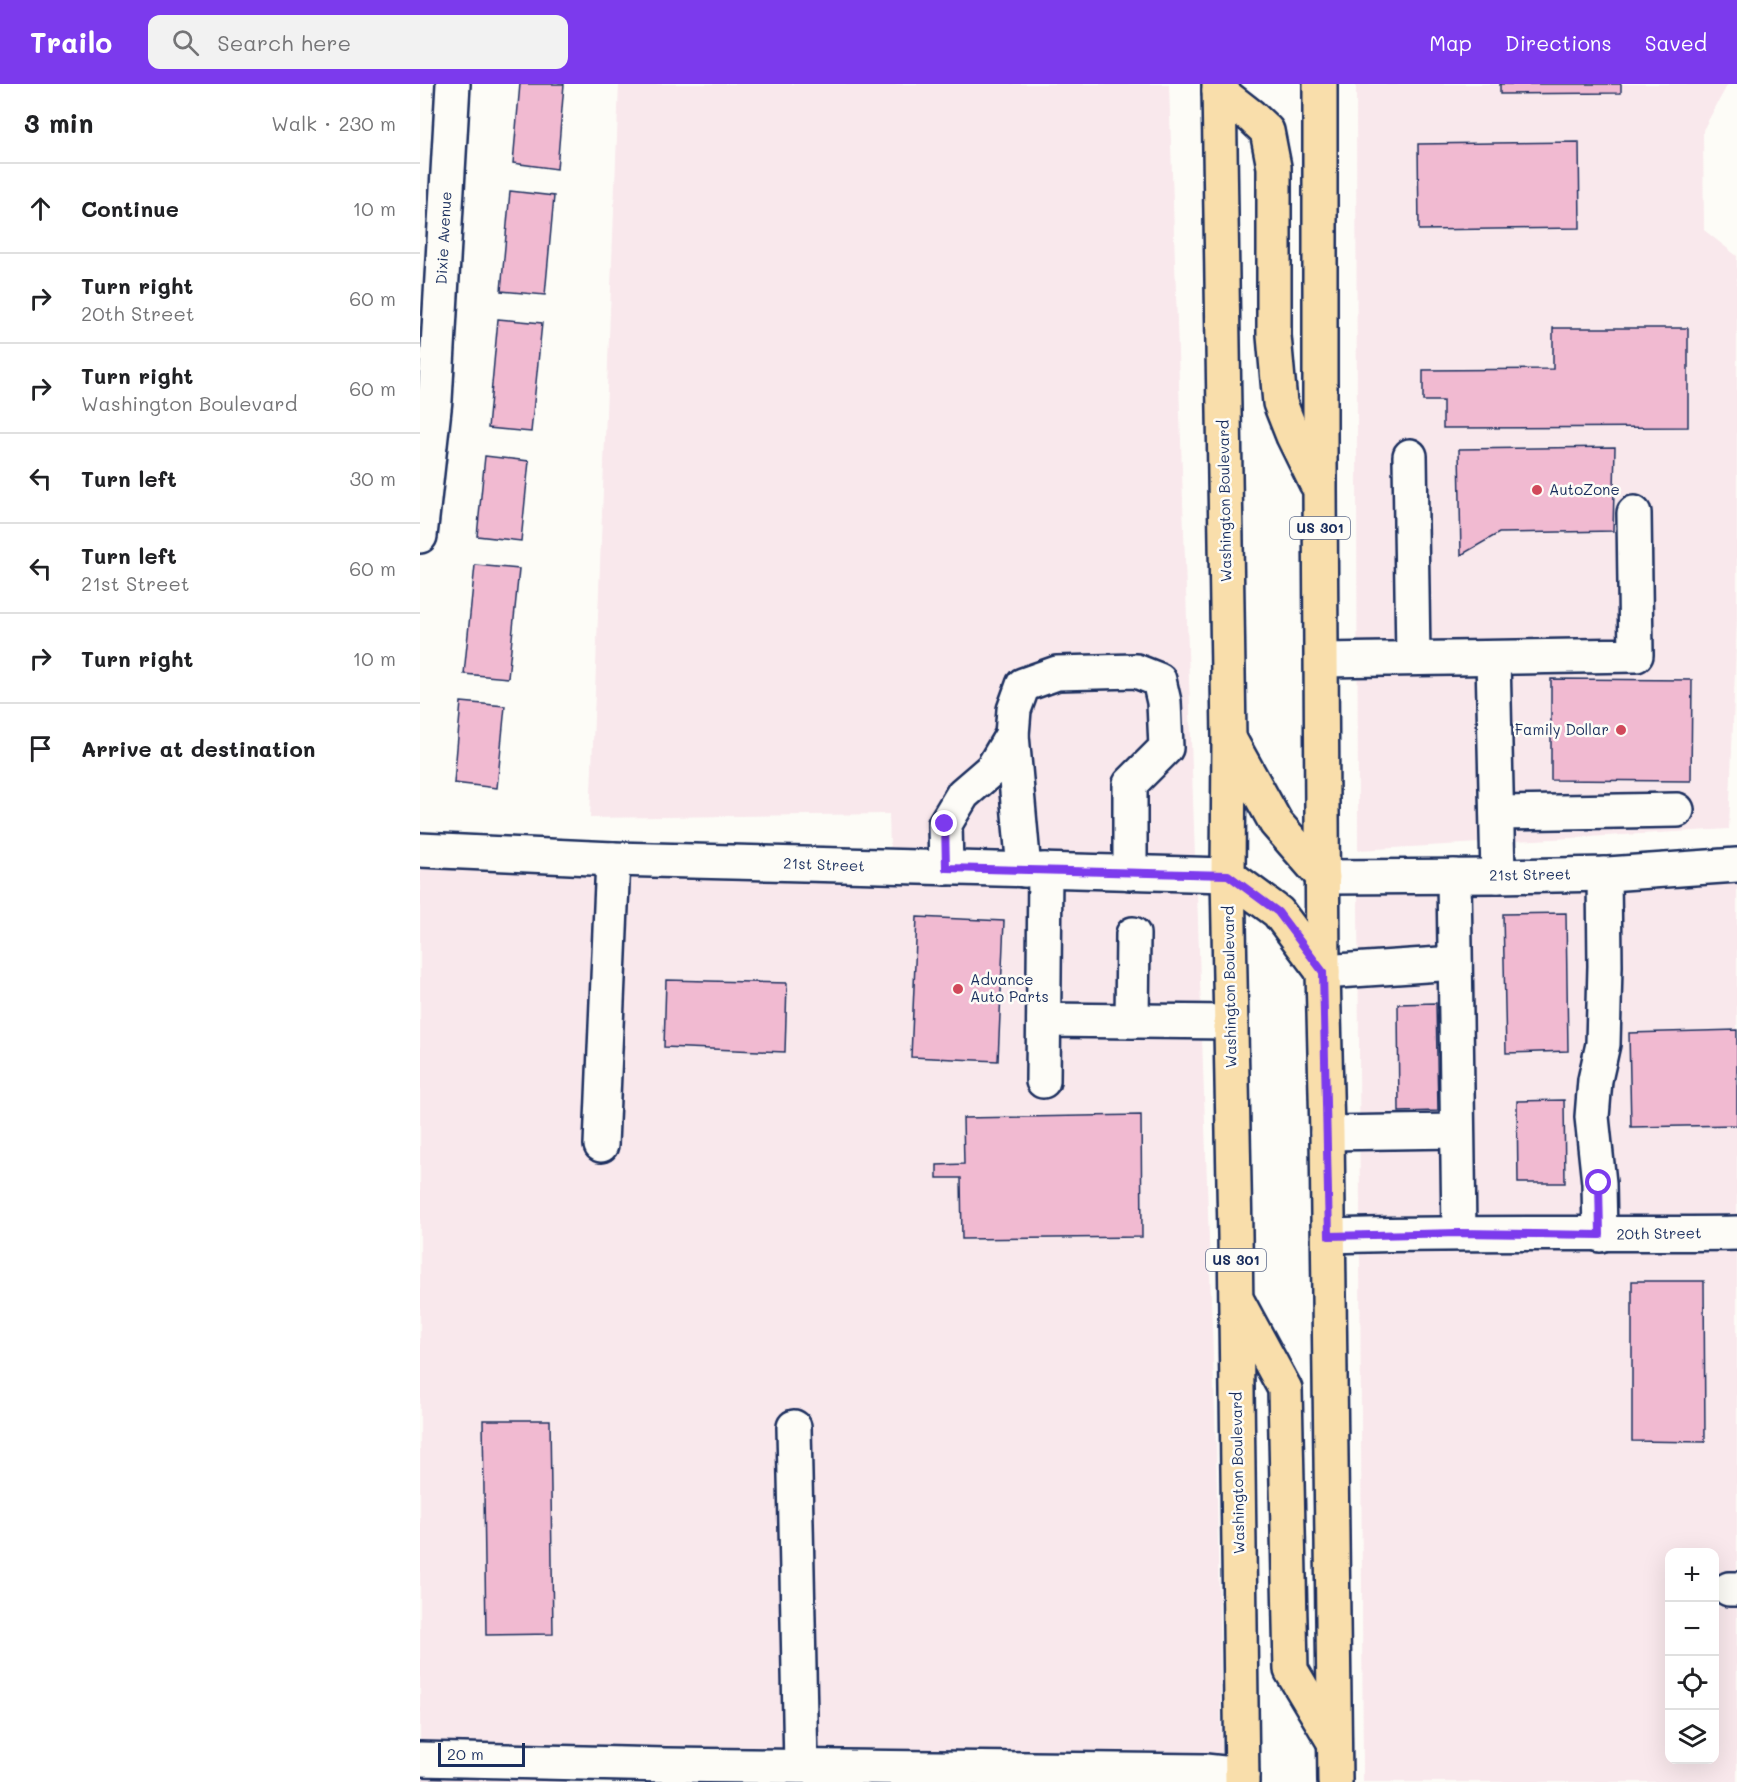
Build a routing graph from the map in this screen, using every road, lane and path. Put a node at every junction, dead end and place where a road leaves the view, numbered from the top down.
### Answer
1 (453, 84) edge
2 (1318, 86) edge
3 (1219, 87) edge
4 (428, 400) edge
5 (1410, 456) dead end
6 (1320, 490) junction
7 (1634, 513) dead end
8 (420, 536) edge
9 (1413, 658) junction
10 (1493, 658) junction
11 (1322, 660) junction
12 (1012, 735) junction
13 (1229, 738) junction
14 (1677, 810) dead end
15 (1497, 813) junction
16 (420, 850) edge
17 (613, 859) junction
18 (1737, 865) edge
19 (946, 868) junction
20 (1034, 870) junction
21 (1130, 873) junction
22 (1604, 874) junction
23 (1228, 875) junction
24 (1454, 876) junction
25 (1498, 876) junction
26 (1323, 877) junction
27 (1133, 933) dead end
28 (1455, 963) junction
29 (1323, 972) junction
30 (1044, 1020) junction
31 (1132, 1021) junction
32 (1231, 1022) junction
33 (1043, 1081) dead end
34 (1458, 1131) junction
35 (1327, 1133) junction
36 (601, 1145) dead end
37 (1459, 1233) junction
38 (1737, 1233) edge
39 (1600, 1235) junction
40 (1329, 1236) junction
41 (1236, 1300) junction
42 (795, 1427) dead end
43 (1335, 1744) junction
44 (420, 1759) edge
45 (801, 1766) junction
46 (1244, 1780) edge
47 (1335, 1782) edge

1 - 4 street, Dixie Avenue
2 - 6 main road, US 301
3 - 6 main road
3 - 13 main road, Washington Boulevard / US 301
4 - 8 street, Dixie Avenue
5 - 9 street
6 - 11 main road, US 301
7 - 10 street
9 - 10 street
9 - 11 street
10 - 15 street
11 - 26 main road, US 301
12 - 19 street
12 - 20 street
12 - 21 street
13 - 23 main road, Washington Boulevard / US 301
13 - 26 main road
14 - 15 street
15 - 25 street
16 - 17 street, 21st Street
17 - 19 street, 21st Street
17 - 36 street
18 - 22 street, 21st Street
19 - 20 street, 21st Street
20 - 21 street, 21st Street
20 - 30 street
21 - 23 street, 21st Street
22 - 25 street, 21st Street
22 - 39 street
23 - 29 main road
23 - 32 main road, Washington Boulevard / US 301
24 - 25 street, 21st Street
24 - 26 street, 21st Street
24 - 28 street
26 - 29 main road, US 301
27 - 31 street
28 - 29 street
28 - 34 street
29 - 35 main road, US 301
30 - 31 street
30 - 33 street
31 - 32 street
32 - 41 main road, Washington Boulevard / US 301
34 - 35 street
34 - 37 street
35 - 40 main road, US 301
37 - 39 street, 20th Street
37 - 40 street, 20th Street
38 - 39 street, 20th Street
40 - 43 main road, US 301
41 - 43 main road
41 - 46 main road, Washington Boulevard / US 301
42 - 45 street
43 - 47 main road, US 301
44 - 45 street
45 - 46 street

